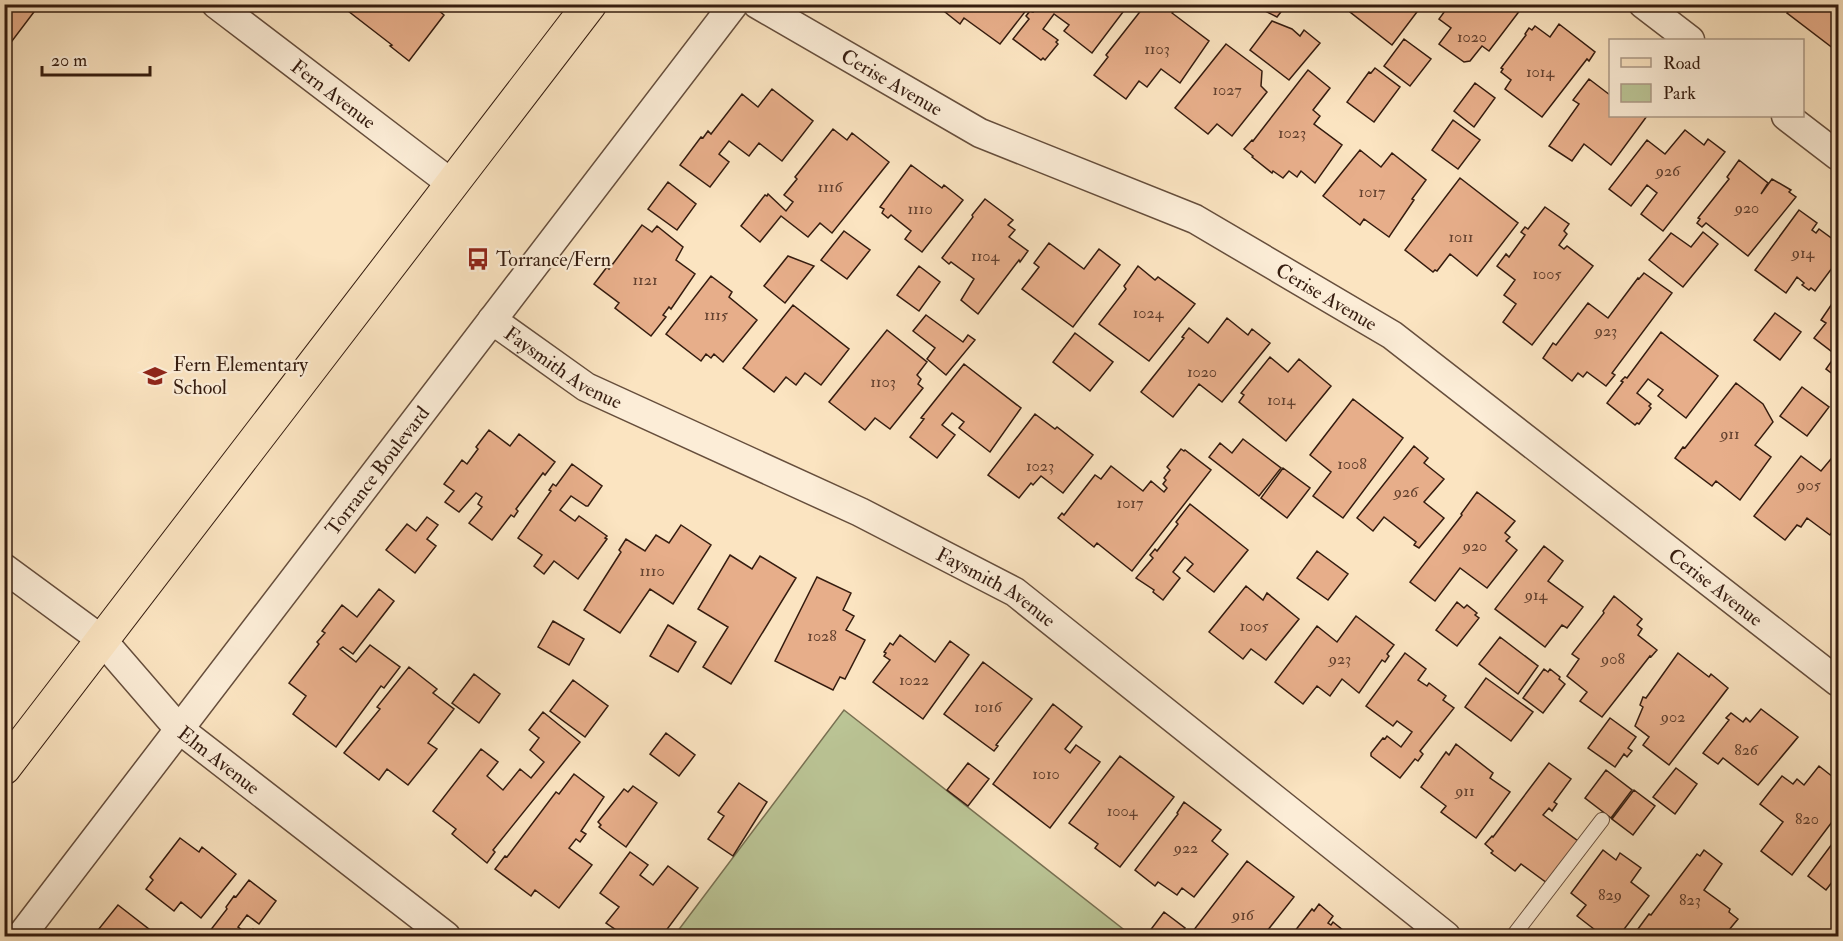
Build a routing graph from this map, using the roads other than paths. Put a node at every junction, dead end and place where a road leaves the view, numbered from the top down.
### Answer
1 (216, 4) edge
2 (590, 4) edge
3 (734, 4) edge
4 (757, 4) edge
5 (1643, 4) edge
6 (1689, 39) edge
7 (1787, 117) edge
8 (1839, 156) edge
9 (452, 183) junction
10 (492, 320) junction
11 (4, 568) edge
12 (102, 640) junction
13 (1839, 682) edge
14 (179, 729) junction
15 (4, 768) edge
16 (1602, 820) dead end
17 (21, 936) edge
18 (446, 936) edge
19 (1446, 936) edge
20 (1513, 936) edge

1 - 9 street, Fern Avenue
2 - 9 main road
3 - 10 street, Torrance Boulevard
4 - 13 street, Cerise Avenue
5 - 6 street
7 - 8 street
9 - 12 main road
10 - 14 street, Torrance Boulevard
10 - 19 street, Faysmith Avenue
11 - 12 street, Elm Avenue
12 - 14 street, Elm Avenue
12 - 15 main road
14 - 17 street, Torrance Boulevard
14 - 18 street, Elm Avenue
16 - 20 lane

